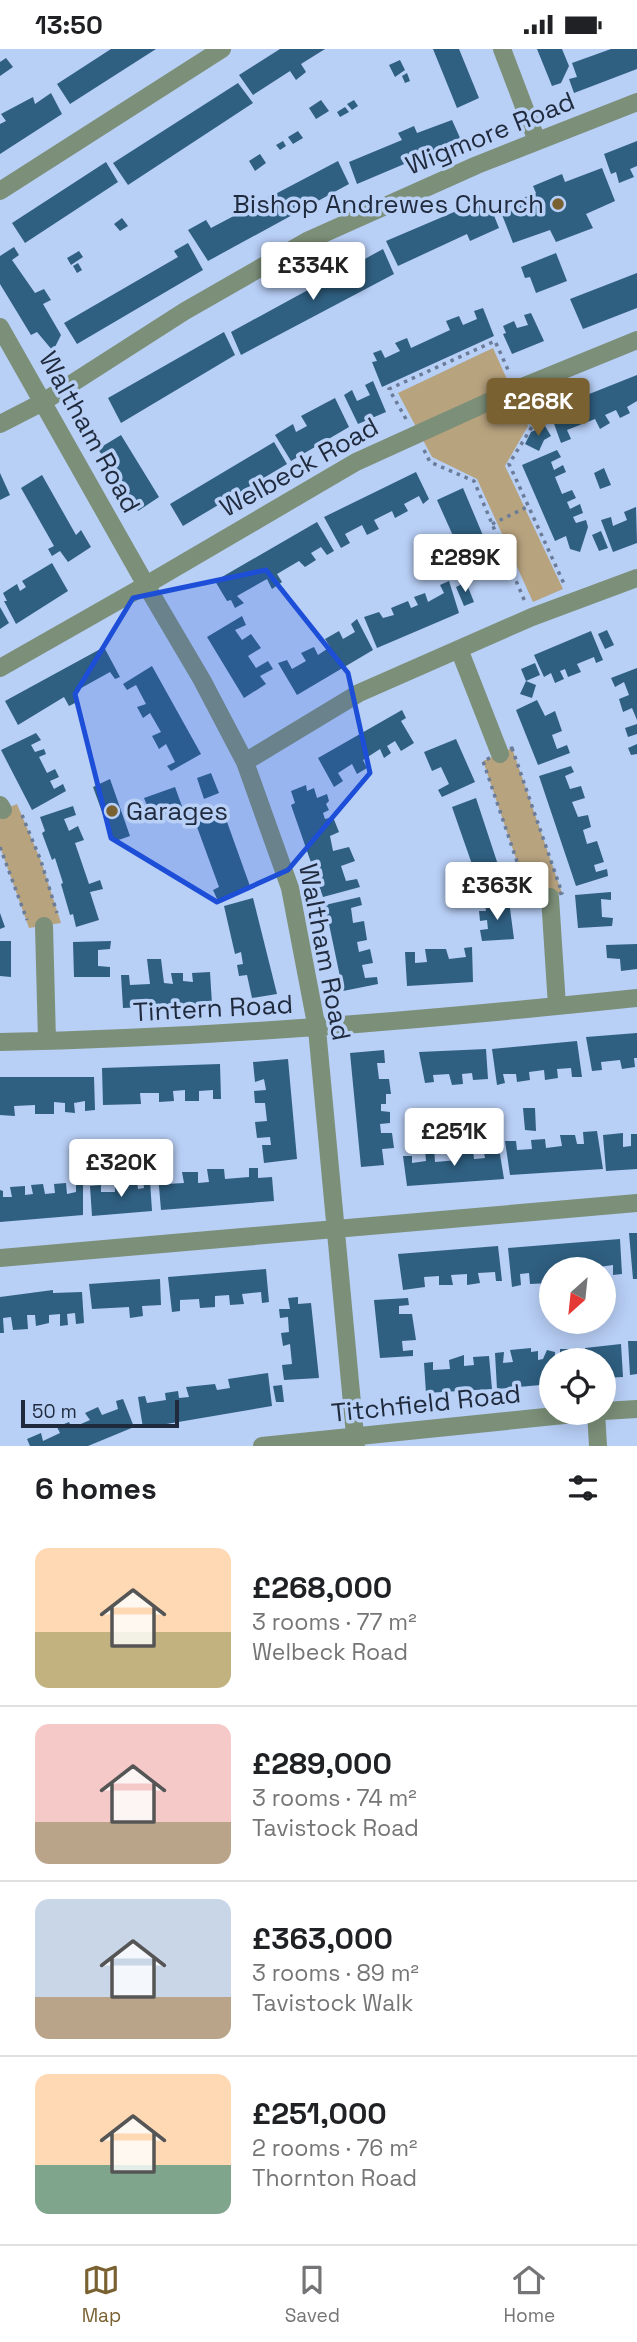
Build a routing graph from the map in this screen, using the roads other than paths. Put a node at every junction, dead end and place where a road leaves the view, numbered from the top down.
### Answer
1 (222, 49) edge
2 (502, 49) edge
3 (637, 102) edge
4 (537, 141) junction
5 (0, 191) edge
6 (0, 327) edge
7 (637, 340) edge
8 (43, 402) junction
9 (0, 425) edge
10 (637, 578) edge
11 (146, 586) junction
12 (459, 649) junction
13 (0, 668) edge
14 (500, 754) road end
15 (245, 762) junction
16 (550, 897) road end
17 (44, 926) road end
18 (637, 998) edge
19 (557, 1006) junction
20 (317, 1029) junction
21 (47, 1041) junction
22 (0, 1042) edge
23 (637, 1203) edge
24 (337, 1229) junction
25 (0, 1258) edge
26 (637, 1409) edge
27 (616, 1410) edge
28 (539, 1419) edge
29 (596, 1425) edge
30 (356, 1442) edge
31 (262, 1446) edge
32 (598, 1446) edge

1 - 5 street
2 - 4 street
3 - 4 street, Wigmore Road
4 - 8 street, Wigmore Road
6 - 8 street, Waltham Road
7 - 11 street, Welbeck Road
8 - 9 street, Wigmore Road
8 - 11 street, Waltham Road
10 - 12 street
11 - 13 street, Welbeck Road
11 - 15 street, Waltham Road
12 - 14 street
12 - 15 street
15 - 20 street, Waltham Road
16 - 19 street
17 - 21 street
18 - 19 street, Tintern Road
19 - 20 street, Tintern Road
20 - 21 street, Tintern Road
20 - 24 street, Waltham Road
21 - 22 street, Tintern Road
23 - 24 street
24 - 25 street
24 - 30 street, Waltham Road
26 - 27 street
28 - 30 street, Titchfield Road
29 - 32 street
30 - 31 street, Titchfield Road

